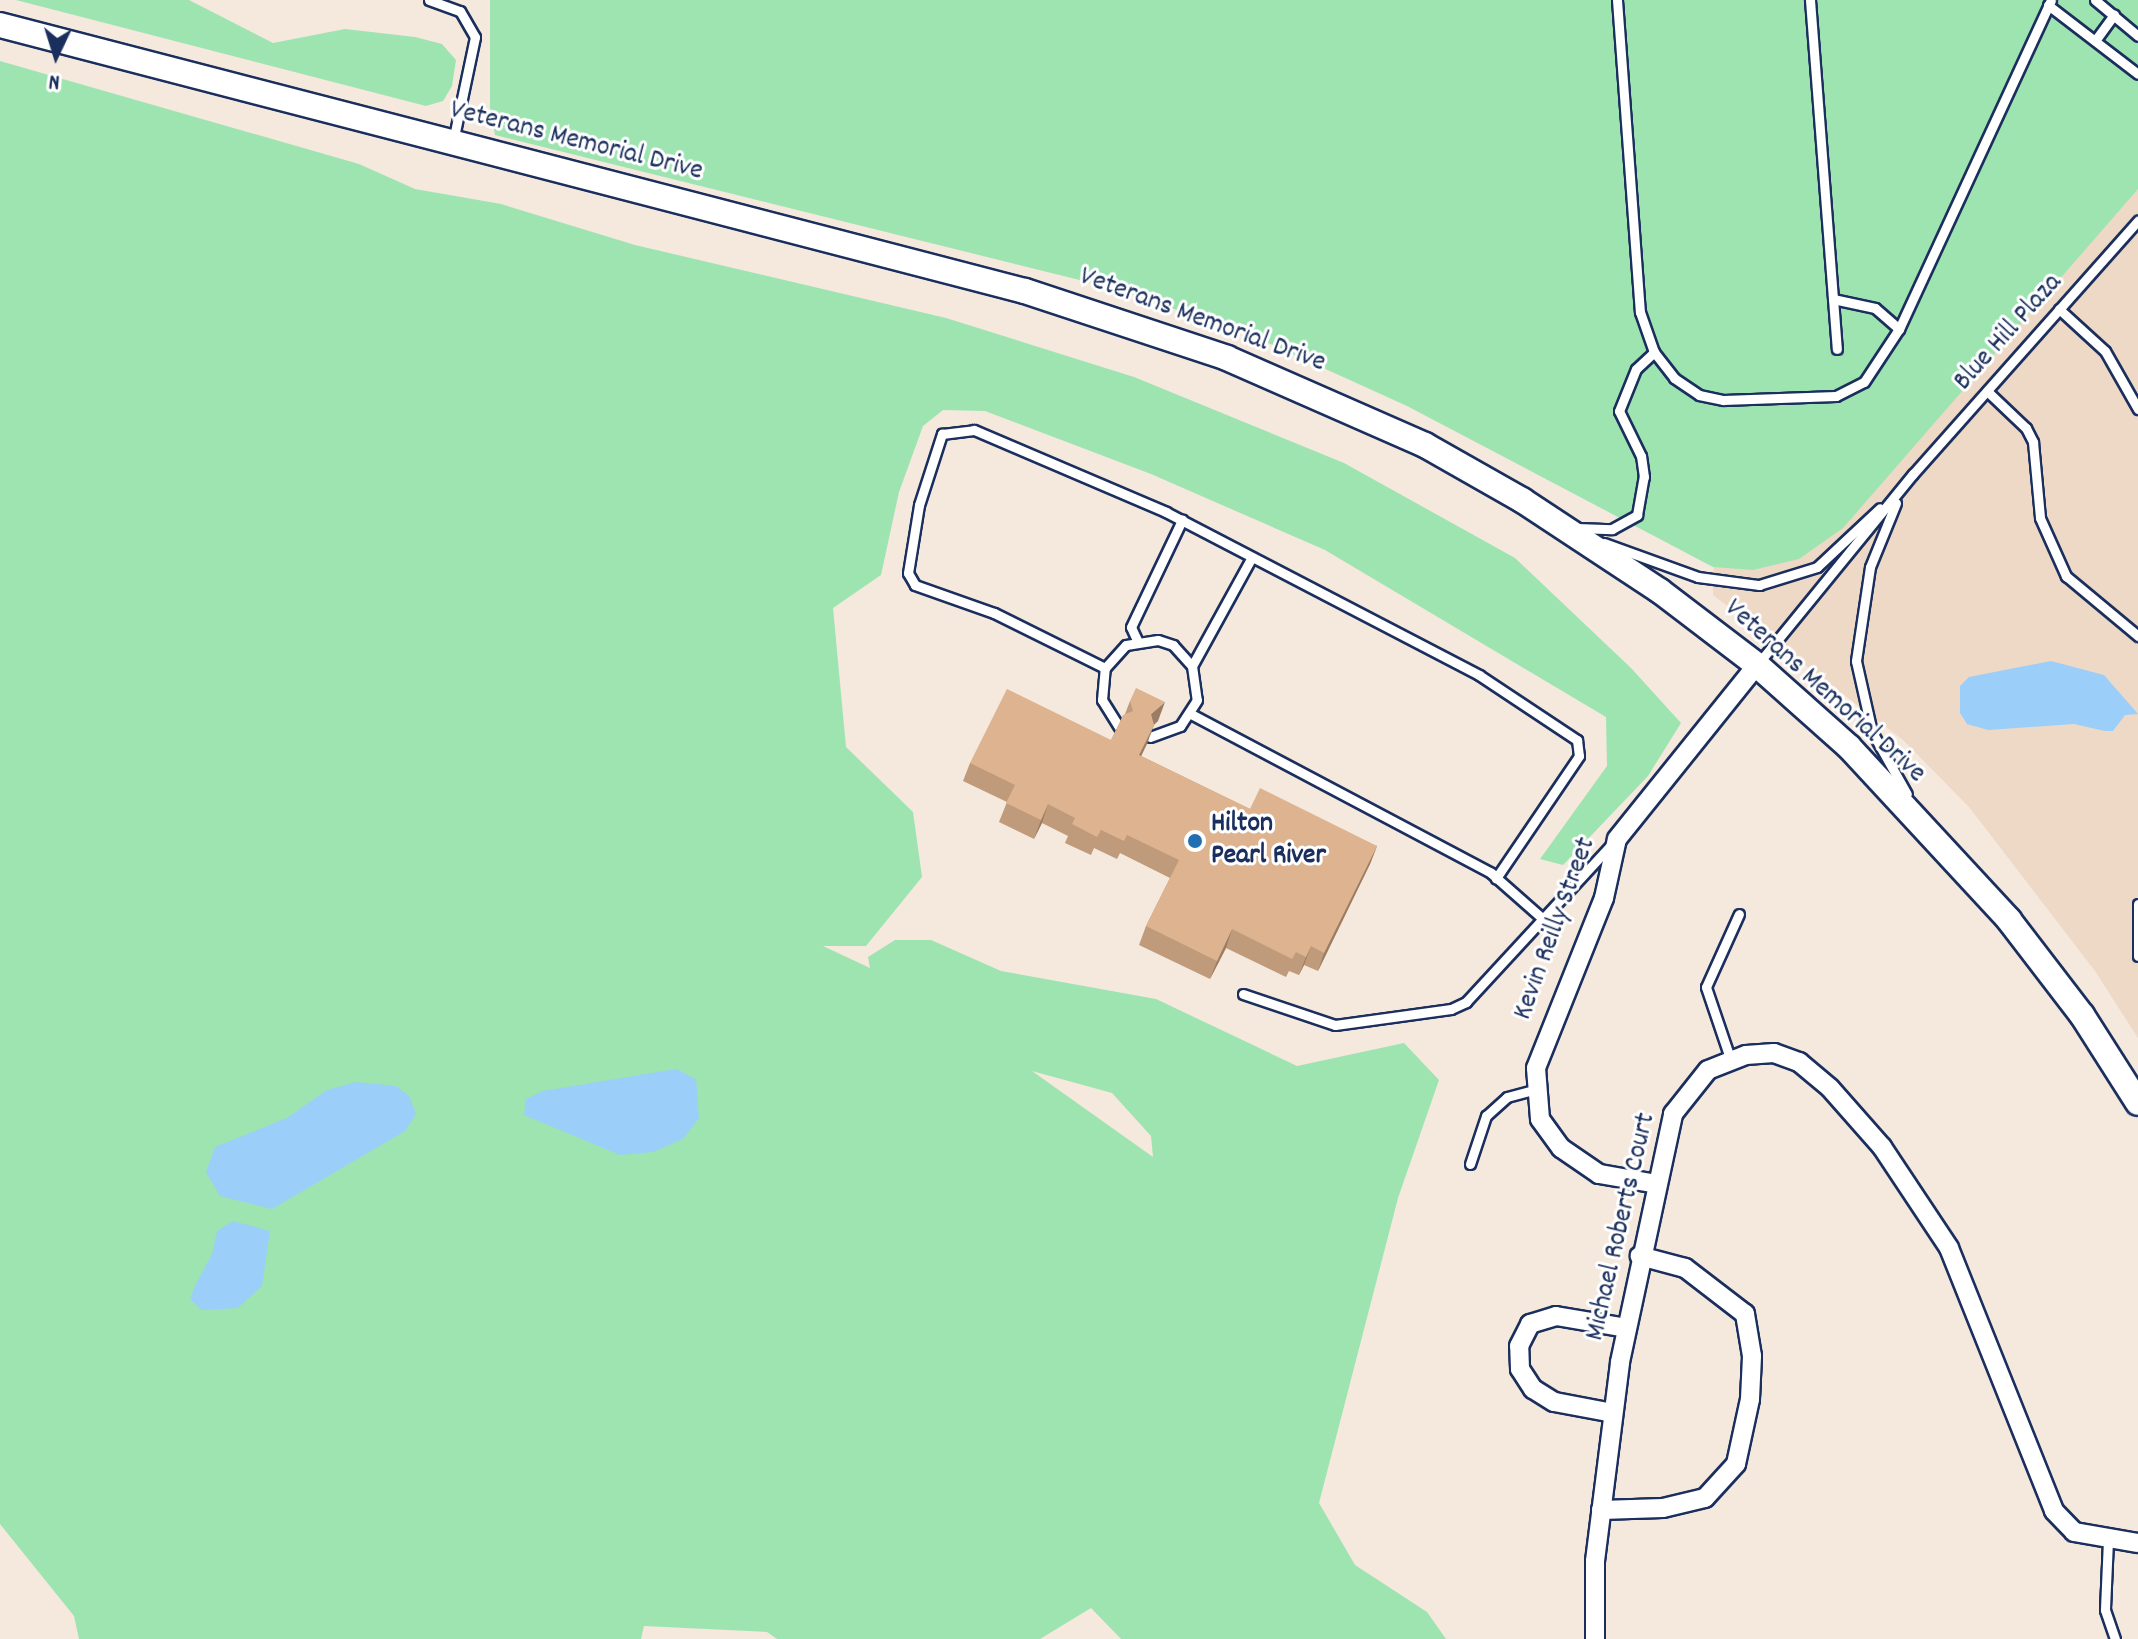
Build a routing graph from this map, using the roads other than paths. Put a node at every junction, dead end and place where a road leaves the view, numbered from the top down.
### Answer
1 (429, 0) edge
2 (1617, 0) edge
3 (1810, 0) edge
4 (2095, 0) edge
5 (2050, 2) edge
6 (2114, 15) junction
7 (0, 25) edge
8 (2138, 36) edge
9 (2097, 38) junction
10 (2138, 74) edge
11 (453, 141) junction
12 (2138, 221) edge
13 (1833, 299) junction
14 (2059, 309) junction
15 (1899, 329) junction
16 (1837, 349) dead end
17 (1654, 352) junction
18 (1987, 391) junction
19 (2138, 409) edge
20 (1913, 474) junction
21 (1182, 520) junction
22 (1566, 528) junction
23 (1252, 557) junction
24 (2138, 636) edge
25 (1137, 640) junction
26 (1757, 665) junction
27 (1192, 666) junction
28 (1105, 668) junction
29 (1191, 714) junction
30 (1119, 727) edge
31 (1150, 737) edge
32 (1931, 831) junction
33 (1617, 839) junction
34 (1496, 878) junction
35 (2138, 904) edge
36 (1739, 914) dead end
37 (1543, 919) junction
38 (2138, 956) edge
39 (1243, 994) dead end
40 (1731, 1061) junction
41 (1536, 1089) junction
42 (2138, 1103) edge
43 (1470, 1164) dead end
44 (1657, 1184) junction
45 (1640, 1256) junction
46 (1626, 1328) junction
47 (1613, 1413) junction
48 (1601, 1510) junction
49 (2108, 1540) junction
50 (2138, 1543) edge
51 (1595, 1639) edge
52 (2115, 1639) edge

1 - 11 lane
2 - 17 lane
3 - 13 lane
4 - 6 lane
5 - 9 lane
5 - 15 lane
6 - 8 lane
6 - 9 lane
7 - 11 street, Veterans Memorial Drive
9 - 10 lane
11 - 22 street, Veterans Memorial Drive
12 - 14 lane, Blue Hill Plaza
13 - 15 lane
13 - 16 lane
14 - 18 lane, Blue Hill Plaza
14 - 19 lane
15 - 17 lane
17 - 22 lane
18 - 20 lane, Blue Hill Plaza
18 - 24 lane
20 - 22 lane, Blue Hill Plaza
20 - 26 lane, Blue Hill Plaza
20 - 32 lane, Blue Hill Plaza
21 - 23 lane
21 - 25 lane
21 - 28 lane
22 - 26 street, Veterans Memorial Drive
23 - 27 lane
23 - 34 lane
25 - 27 lane
25 - 28 lane
26 - 32 street, Veterans Memorial Drive
26 - 33 street, Kevin Reilly Street
27 - 29 lane
28 - 30 lane
29 - 31 lane
29 - 34 lane
32 - 42 street, Veterans Memorial Drive
33 - 37 lane
33 - 41 street, Kevin Reilly Street
34 - 37 lane
35 - 38 lane
36 - 40 lane
37 - 39 lane
40 - 44 street, Michael Roberts Court
40 - 49 street, Michael Roberts Court
41 - 43 lane
41 - 44 street, Kevin Reilly Street
44 - 45 street, Michael Roberts Court
45 - 46 street, Michael Roberts Court
45 - 48 street
46 - 47 street, Michael Roberts Court
46 - 47 street
47 - 48 street, Michael Roberts Court
48 - 51 street, Michael Roberts Court
49 - 50 street, Michael Roberts Court
49 - 52 lane

